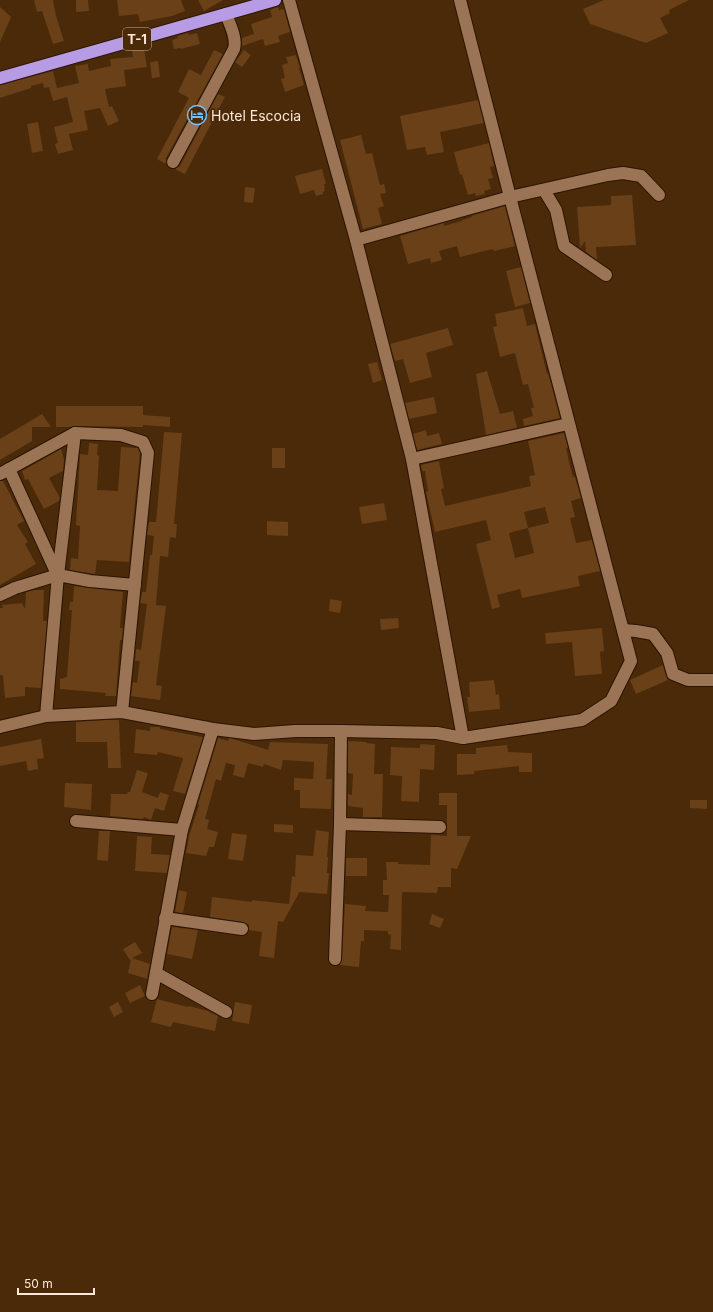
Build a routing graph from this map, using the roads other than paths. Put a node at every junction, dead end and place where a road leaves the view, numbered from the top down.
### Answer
1 (275, 0) edge
2 (289, 0) edge
3 (460, 0) edge
4 (226, 14) junction
5 (0, 78) edge
6 (173, 162) dead end
7 (544, 190) junction
8 (659, 195) dead end
9 (510, 197) junction
10 (356, 240) junction
11 (606, 275) dead end
12 (568, 424) junction
13 (75, 433) junction
14 (412, 459) junction
15 (4, 471) edge
16 (58, 575) junction
17 (135, 585) junction
18 (0, 595) edge
19 (622, 630) junction
20 (713, 680) edge
21 (122, 712) junction
22 (46, 716) junction
23 (0, 727) edge
24 (214, 729) junction
25 (341, 731) junction
26 (463, 738) junction
27 (76, 821) dead end
28 (340, 824) junction
29 (440, 827) dead end
30 (182, 830) junction
31 (165, 918) junction
32 (242, 929) dead end
33 (335, 959) dead end
34 (156, 973) junction
35 (152, 994) dead end
36 (226, 1012) dead end

1 - 4 highway, T-1
2 - 10 street
3 - 9 street
4 - 5 highway, T-1
4 - 6 street
7 - 8 street
7 - 9 street
7 - 11 street
9 - 10 street
9 - 12 street
10 - 14 street
12 - 14 street
12 - 19 street
13 - 15 street
13 - 16 street
13 - 17 street
14 - 26 street
15 - 16 street
16 - 17 street
16 - 18 street
16 - 22 street
17 - 21 street
19 - 20 street
19 - 26 street
21 - 22 street
21 - 24 street
22 - 23 street
24 - 25 street
24 - 30 street
25 - 26 street
25 - 28 street
27 - 30 street
28 - 29 street
28 - 33 street
30 - 31 street
31 - 32 street
31 - 34 street
34 - 35 street
34 - 36 street

